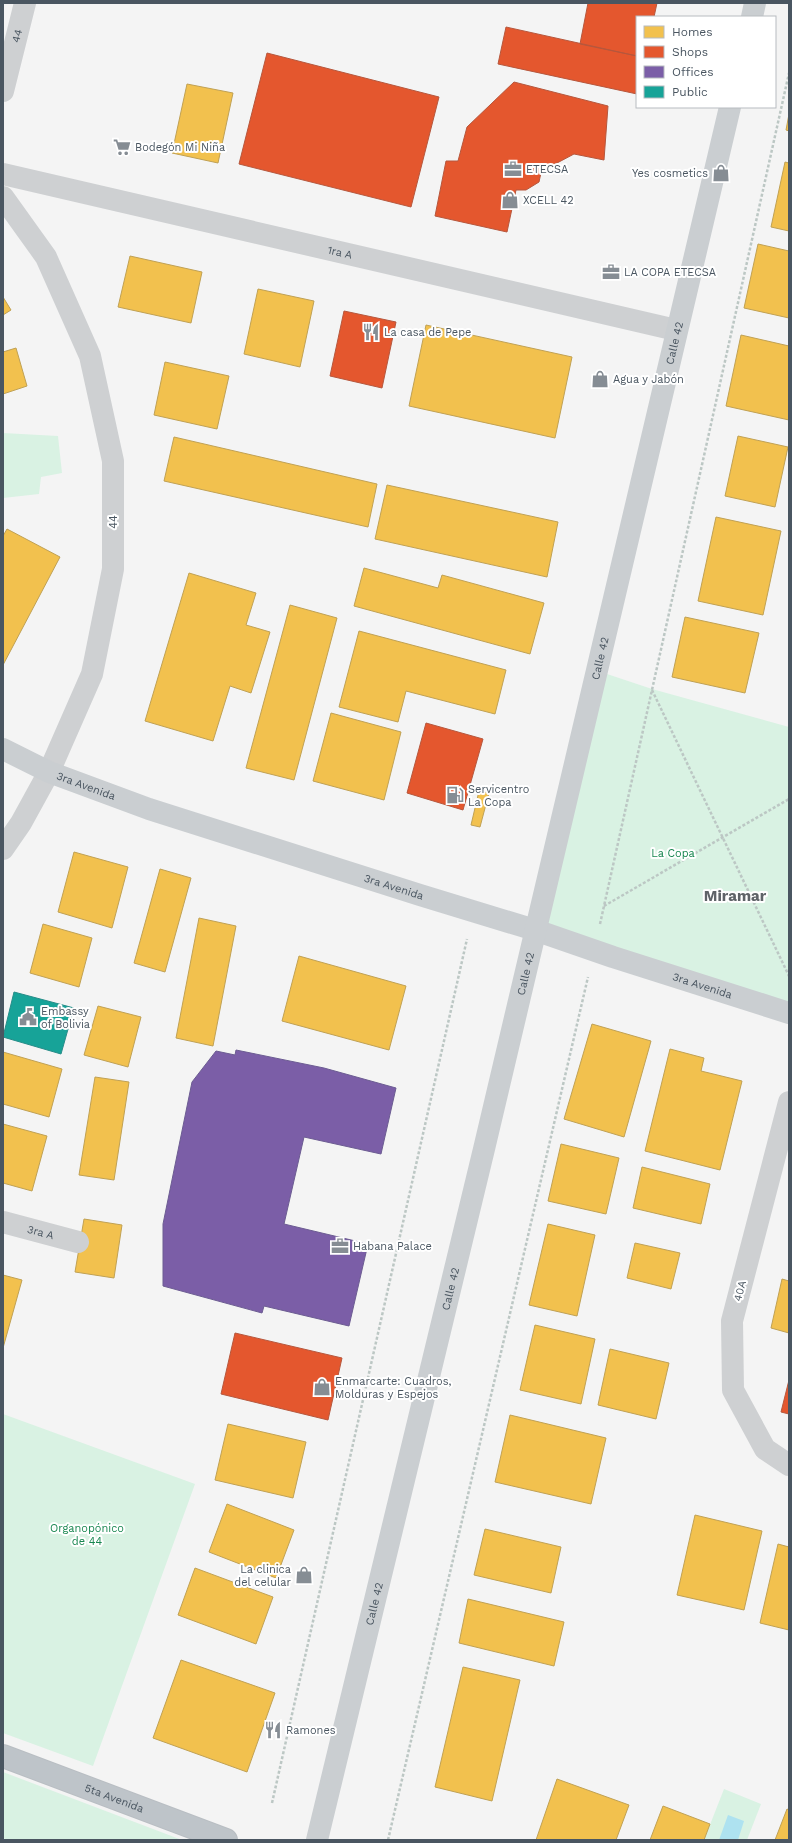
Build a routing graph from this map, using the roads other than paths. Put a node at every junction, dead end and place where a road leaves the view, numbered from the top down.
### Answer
1 (25, 3) edge
2 (755, 3) edge
3 (752, 16) edge
4 (3, 91) edge
5 (730, 108) edge
6 (3, 174) edge
7 (3, 197) edge
8 (676, 330) junction
9 (3, 749) edge
10 (49, 772) junction
11 (3, 849) edge
12 (535, 930) junction
13 (789, 1013) edge
14 (789, 1102) edge
15 (3, 1222) edge
16 (78, 1242) dead end
17 (789, 1465) edge
18 (3, 1756) edge
19 (226, 1840) edge
20 (317, 1840) edge

1 - 4 street, 44
2 - 3 main road
5 - 8 main road, Calle 42
6 - 8 street, 1ra A
7 - 10 street, 44
8 - 12 main road, Calle 42
9 - 10 main road, 3ra Avenida
10 - 11 street, 44
10 - 12 main road, 3ra Avenida
12 - 13 main road, 3ra Avenida
12 - 20 main road, Calle 42
14 - 17 street, 40A
15 - 16 street, 3ra A
18 - 19 highway, 5ta Avenida

